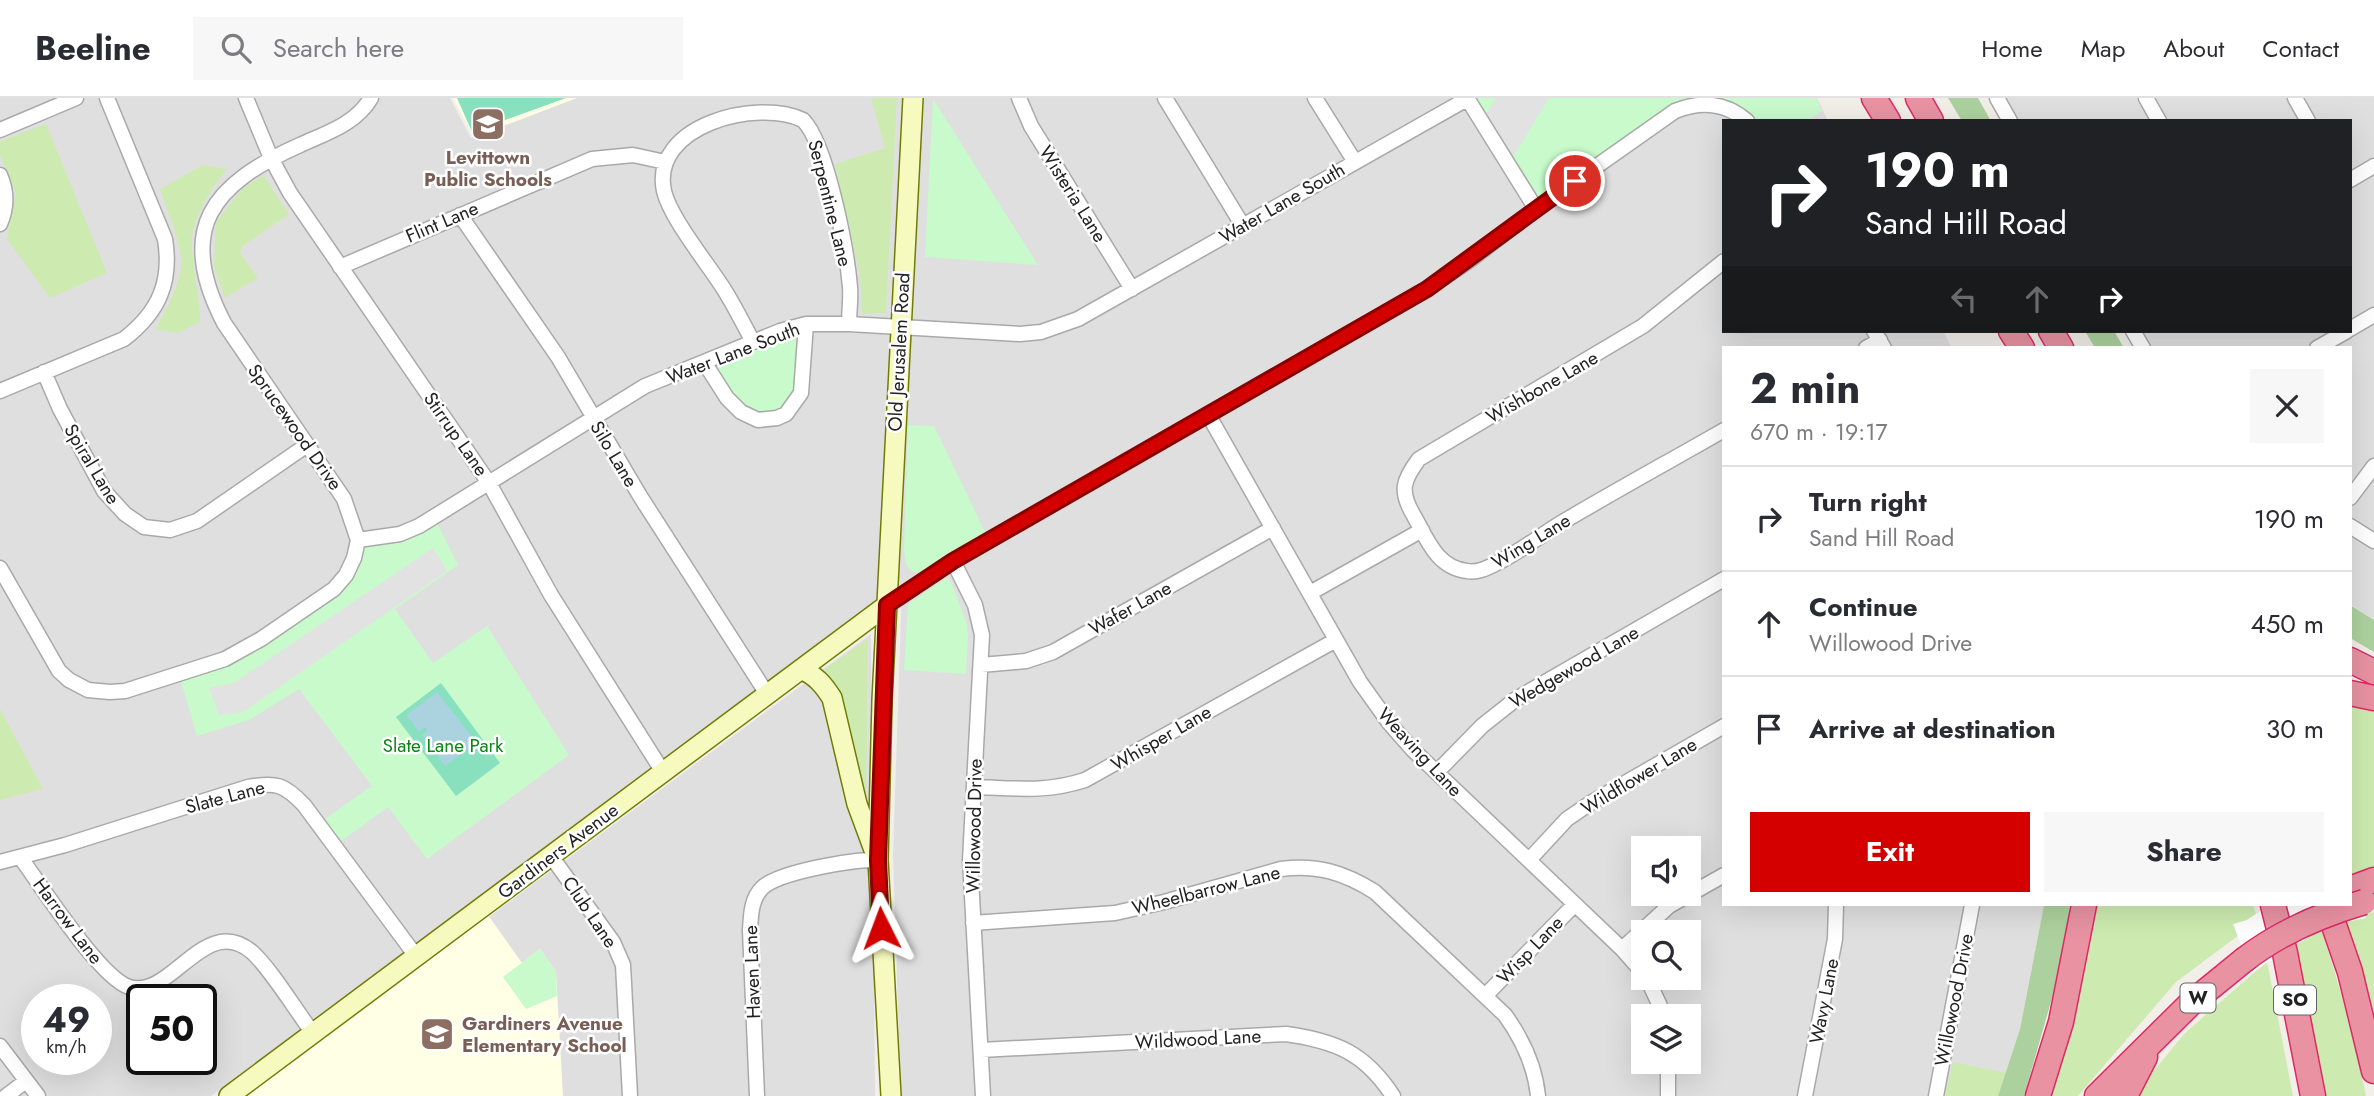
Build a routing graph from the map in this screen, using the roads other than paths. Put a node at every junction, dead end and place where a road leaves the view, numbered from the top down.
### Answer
1 (76, 98) edge
2 (107, 98) edge
3 (246, 98) edge
4 (370, 98) edge
5 (913, 98) edge
6 (1019, 98) edge
7 (1165, 98) edge
8 (1315, 98) edge
9 (1467, 98) edge
10 (1874, 98) edge
11 (1918, 98) edge
12 (1997, 98) edge
13 (2146, 98) edge
14 (2295, 98) edge
15 (1744, 119) edge
16 (1887, 119) edge
17 (1930, 119) edge
18 (2009, 119) edge
19 (2158, 119) edge
20 (2307, 119) edge
21 (0, 130) edge
22 (271, 158) junction
23 (665, 162) junction
24 (1355, 162) junction
25 (2374, 166) edge
26 (0, 175) edge
27 (2352, 179) edge
28 (1536, 209) junction
29 (460, 215) junction
30 (0, 224) edge
31 (1243, 226) junction
32 (1722, 263) edge
33 (340, 267) junction
34 (1132, 289) junction
35 (2374, 315) edge
36 (806, 324) junction
37 (849, 324) junction
38 (900, 328) junction
39 (2352, 328) edge
40 (2344, 333) edge
41 (753, 342) junction
42 (2321, 346) edge
43 (704, 362) junction
44 (44, 372) junction
45 (0, 391) edge
46 (1209, 416) junction
47 (593, 418) junction
48 (1722, 431) edge
49 (307, 445) junction
50 (2374, 466) edge
51 (489, 483) junction
52 (2352, 495) edge
53 (1273, 528) junction
54 (2352, 528) edge
55 (1422, 530) junction
56 (358, 540) junction
57 (2374, 541) edge
58 (953, 561) junction
59 (0, 568) edge
60 (1722, 580) edge
61 (1310, 593) junction
62 (887, 605) junction
63 (1336, 640) junction
64 (2352, 661) edge
65 (981, 665) junction
66 (801, 668) junction
67 (2374, 672) edge
68 (2352, 693) edge
69 (767, 694) junction
70 (2374, 698) edge
71 (1722, 727) edge
72 (663, 772) junction
73 (1437, 772) junction
74 (974, 786) junction
75 (551, 856) junction
76 (20, 857) junction
77 (878, 860) junction
78 (1529, 860) junction
79 (0, 862) edge
80 (1722, 876) edge
81 (1575, 904) junction
82 (1836, 906) edge
83 (1972, 906) edge
84 (2084, 906) edge
85 (2273, 906) edge
86 (2303, 906) edge
87 (2327, 906) edge
88 (2340, 906) edge
89 (973, 923) junction
90 (1622, 948) junction
91 (2241, 953) junction
92 (416, 956) junction
93 (1631, 959) edge
94 (1485, 996) junction
95 (313, 1033) junction
96 (0, 1046) edge
97 (981, 1050) junction
98 (2374, 1071) edge
99 (1668, 1074) edge
100 (26, 1081) junction
101 (2108, 1094) edge
102 (6, 1096) edge
103 (38, 1096) edge
104 (229, 1096) edge
105 (630, 1096) edge
106 (757, 1096) edge
107 (891, 1096) edge
108 (984, 1096) edge
109 (1394, 1096) edge
110 (1538, 1096) edge
111 (1668, 1096) edge
112 (1805, 1096) edge
113 (1936, 1096) edge
114 (2038, 1096) edge
115 (2313, 1096) edge

1 - 21 street
2 - 44 street
3 - 22 street, Stirrup Lane
4 - 22 street, Sprucewood Drive
5 - 38 main road, Old Jerusalem Road
6 - 34 street, Wisteria Lane
7 - 31 street
8 - 24 street
9 - 24 street, Water Lane South
9 - 28 street
10 - 16 highway
11 - 17 highway
12 - 18 street
13 - 19 street
14 - 20 street
15 - 28 street
22 - 33 street, Stirrup Lane
22 - 49 street, Sprucewood Drive
23 - 29 street, Flint Lane
23 - 37 street, Serpentine Lane
23 - 41 street
24 - 31 street, Water Lane South
25 - 27 street
26 - 30 street
28 - 46 street
29 - 33 street, Flint Lane
29 - 47 street, Silo Lane
31 - 34 street, Water Lane South
32 - 55 street, Wishbone Lane
33 - 51 street, Stirrup Lane
34 - 38 street, Water Lane South
35 - 39 street
36 - 37 street, Water Lane South
36 - 41 street, Water Lane South
36 - 43 street
37 - 38 street, Water Lane South
38 - 62 main road, Old Jerusalem Road
40 - 42 street
41 - 43 street, Water Lane South
43 - 47 street, Water Lane South
44 - 45 street
44 - 49 street, Spiral Lane
46 - 53 street, Weaving Lane
46 - 58 street
47 - 51 street, Water Lane South
47 - 69 street, Silo Lane
48 - 55 street, Wing Lane
49 - 56 street, Sprucewood Drive
50 - 52 street
51 - 56 street, Water Lane South
51 - 72 street, Stirrup Lane
53 - 61 street, Weaving Lane
53 - 65 street, Wafer Lane
54 - 57 street
55 - 61 street
56 - 59 street
58 - 62 street
58 - 65 street, Willowood Drive
60 - 73 street, Wedgewood Lane
61 - 63 street, Weaving Lane
62 - 66 main road, Gardiners Avenue
62 - 77 main road, Old Jerusalem Road
63 - 73 street, Weaving Lane
63 - 74 street, Whisper Lane
64 - 67 highway
65 - 74 street, Willowood Drive
66 - 69 main road, Gardiners Avenue
66 - 77 main road
68 - 70 highway
69 - 72 main road, Gardiners Avenue
71 - 78 street, Wildflower Lane
72 - 75 main road, Gardiners Avenue
73 - 78 street, Weaving Lane
74 - 89 street, Willowood Drive
75 - 92 main road, Gardiners Avenue
75 - 105 street, Club Lane
76 - 79 street, Slate Lane
76 - 92 street, Slate Lane
76 - 95 street, Harrow Lane
77 - 106 street, Haven Lane
77 - 107 main road
78 - 81 street, Weaving Lane
80 - 90 street
81 - 90 street, Weaving Lane
81 - 94 street, Wisp Lane
82 - 112 street, Wavy Lane
83 - 113 street, Willowood Drive
84 - 114 highway
85 - 115 highway, SO
86 - 91 highway
87 - 98 highway
88 - 91 highway, W, bridge
89 - 94 street, Wheelbarrow Lane
89 - 97 street, Willowood Drive
90 - 93 street, Weaving Lane
91 - 101 highway, W
91 - 101 highway
92 - 95 main road, Gardiners Avenue
94 - 110 street, Wheelbarrow Lane
95 - 104 main road, Gardiners Avenue
96 - 100 street
97 - 108 street, Willowood Drive
97 - 109 street, Wildwood Lane
99 - 111 street
100 - 102 street
100 - 103 street

